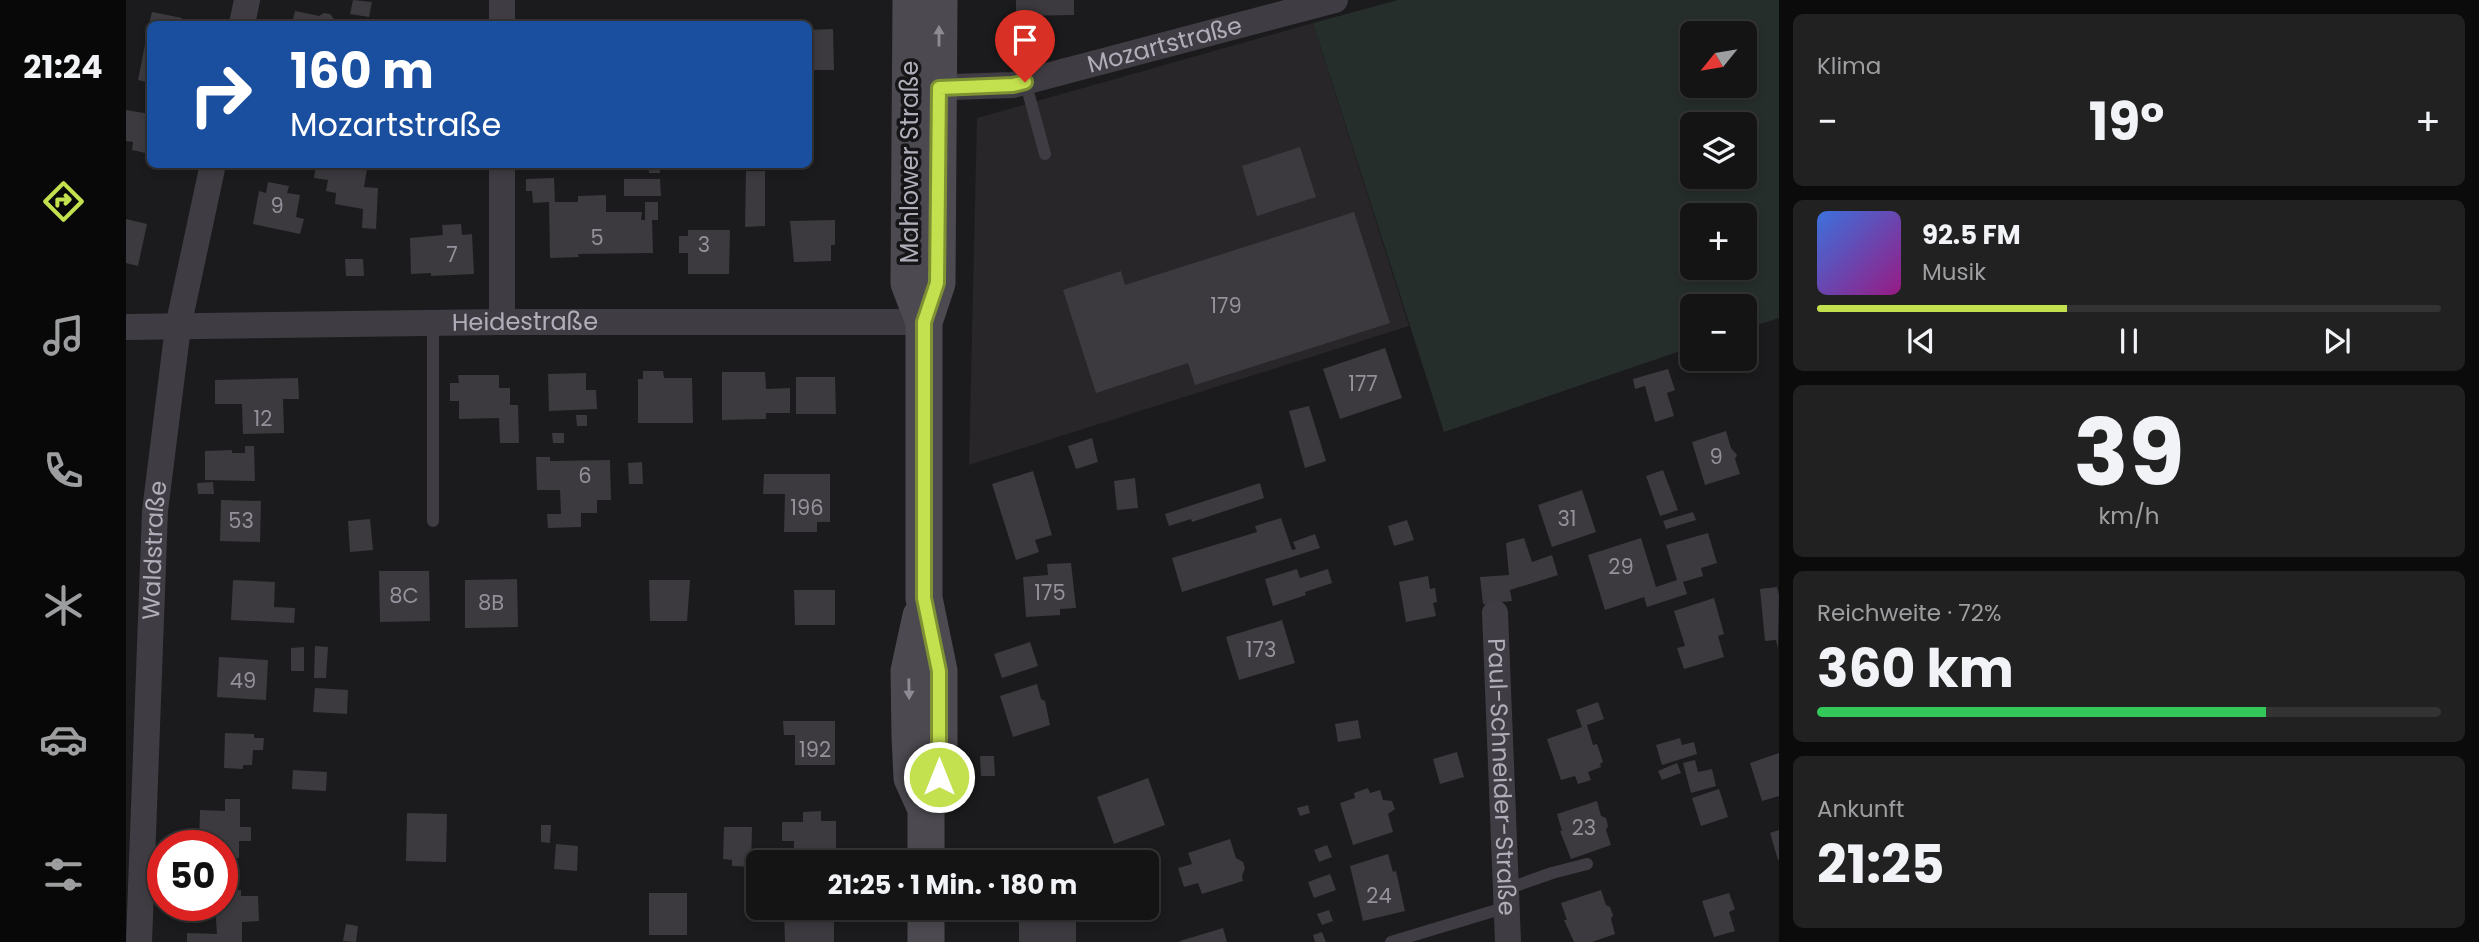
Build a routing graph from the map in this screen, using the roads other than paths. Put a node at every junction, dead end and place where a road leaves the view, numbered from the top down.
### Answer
1 (247, 0) edge
2 (502, 0) edge
3 (911, 0) edge
4 (939, 0) edge
5 (1335, 0) edge
6 (243, 21) edge
7 (502, 21) edge
8 (1025, 82) junction
9 (924, 88) junction
10 (1045, 154) dead end
11 (212, 168) edge
12 (502, 168) edge
13 (924, 322) junction
14 (433, 323) junction
15 (502, 323) junction
16 (126, 327) edge
17 (178, 327) junction
18 (433, 521) dead end
19 (1495, 613) dead end
20 (926, 850) edge
21 (1587, 864) dead end
22 (1507, 898) junction
23 (926, 920) edge
24 (139, 942) edge
25 (926, 942) edge
26 (1391, 942) edge
27 (1508, 942) edge

1 - 6 street
2 - 7 street
3 - 9 main road, Mahlower Straße
9 -> 4 main road, Mahlower Straße
5 - 8 street, Mozartstraße
8 - 9 street, Mozartstraße
8 - 10 lane
9 - 13 main road, Mahlower Straße
11 - 17 street, Waldstraße
12 - 15 street
13 - 15 street, Heidestraße
13 - 20 main road, Mahlower Straße
14 - 15 street, Heidestraße
14 - 17 street, Heidestraße
14 - 18 lane
16 - 17 street, Heidestraße
17 - 24 street, Waldstraße
19 - 22 street, Paul-Schneider-Straße
21 - 22 lane
22 - 26 lane
22 - 27 street, Paul-Schneider-Straße
23 - 25 main road

